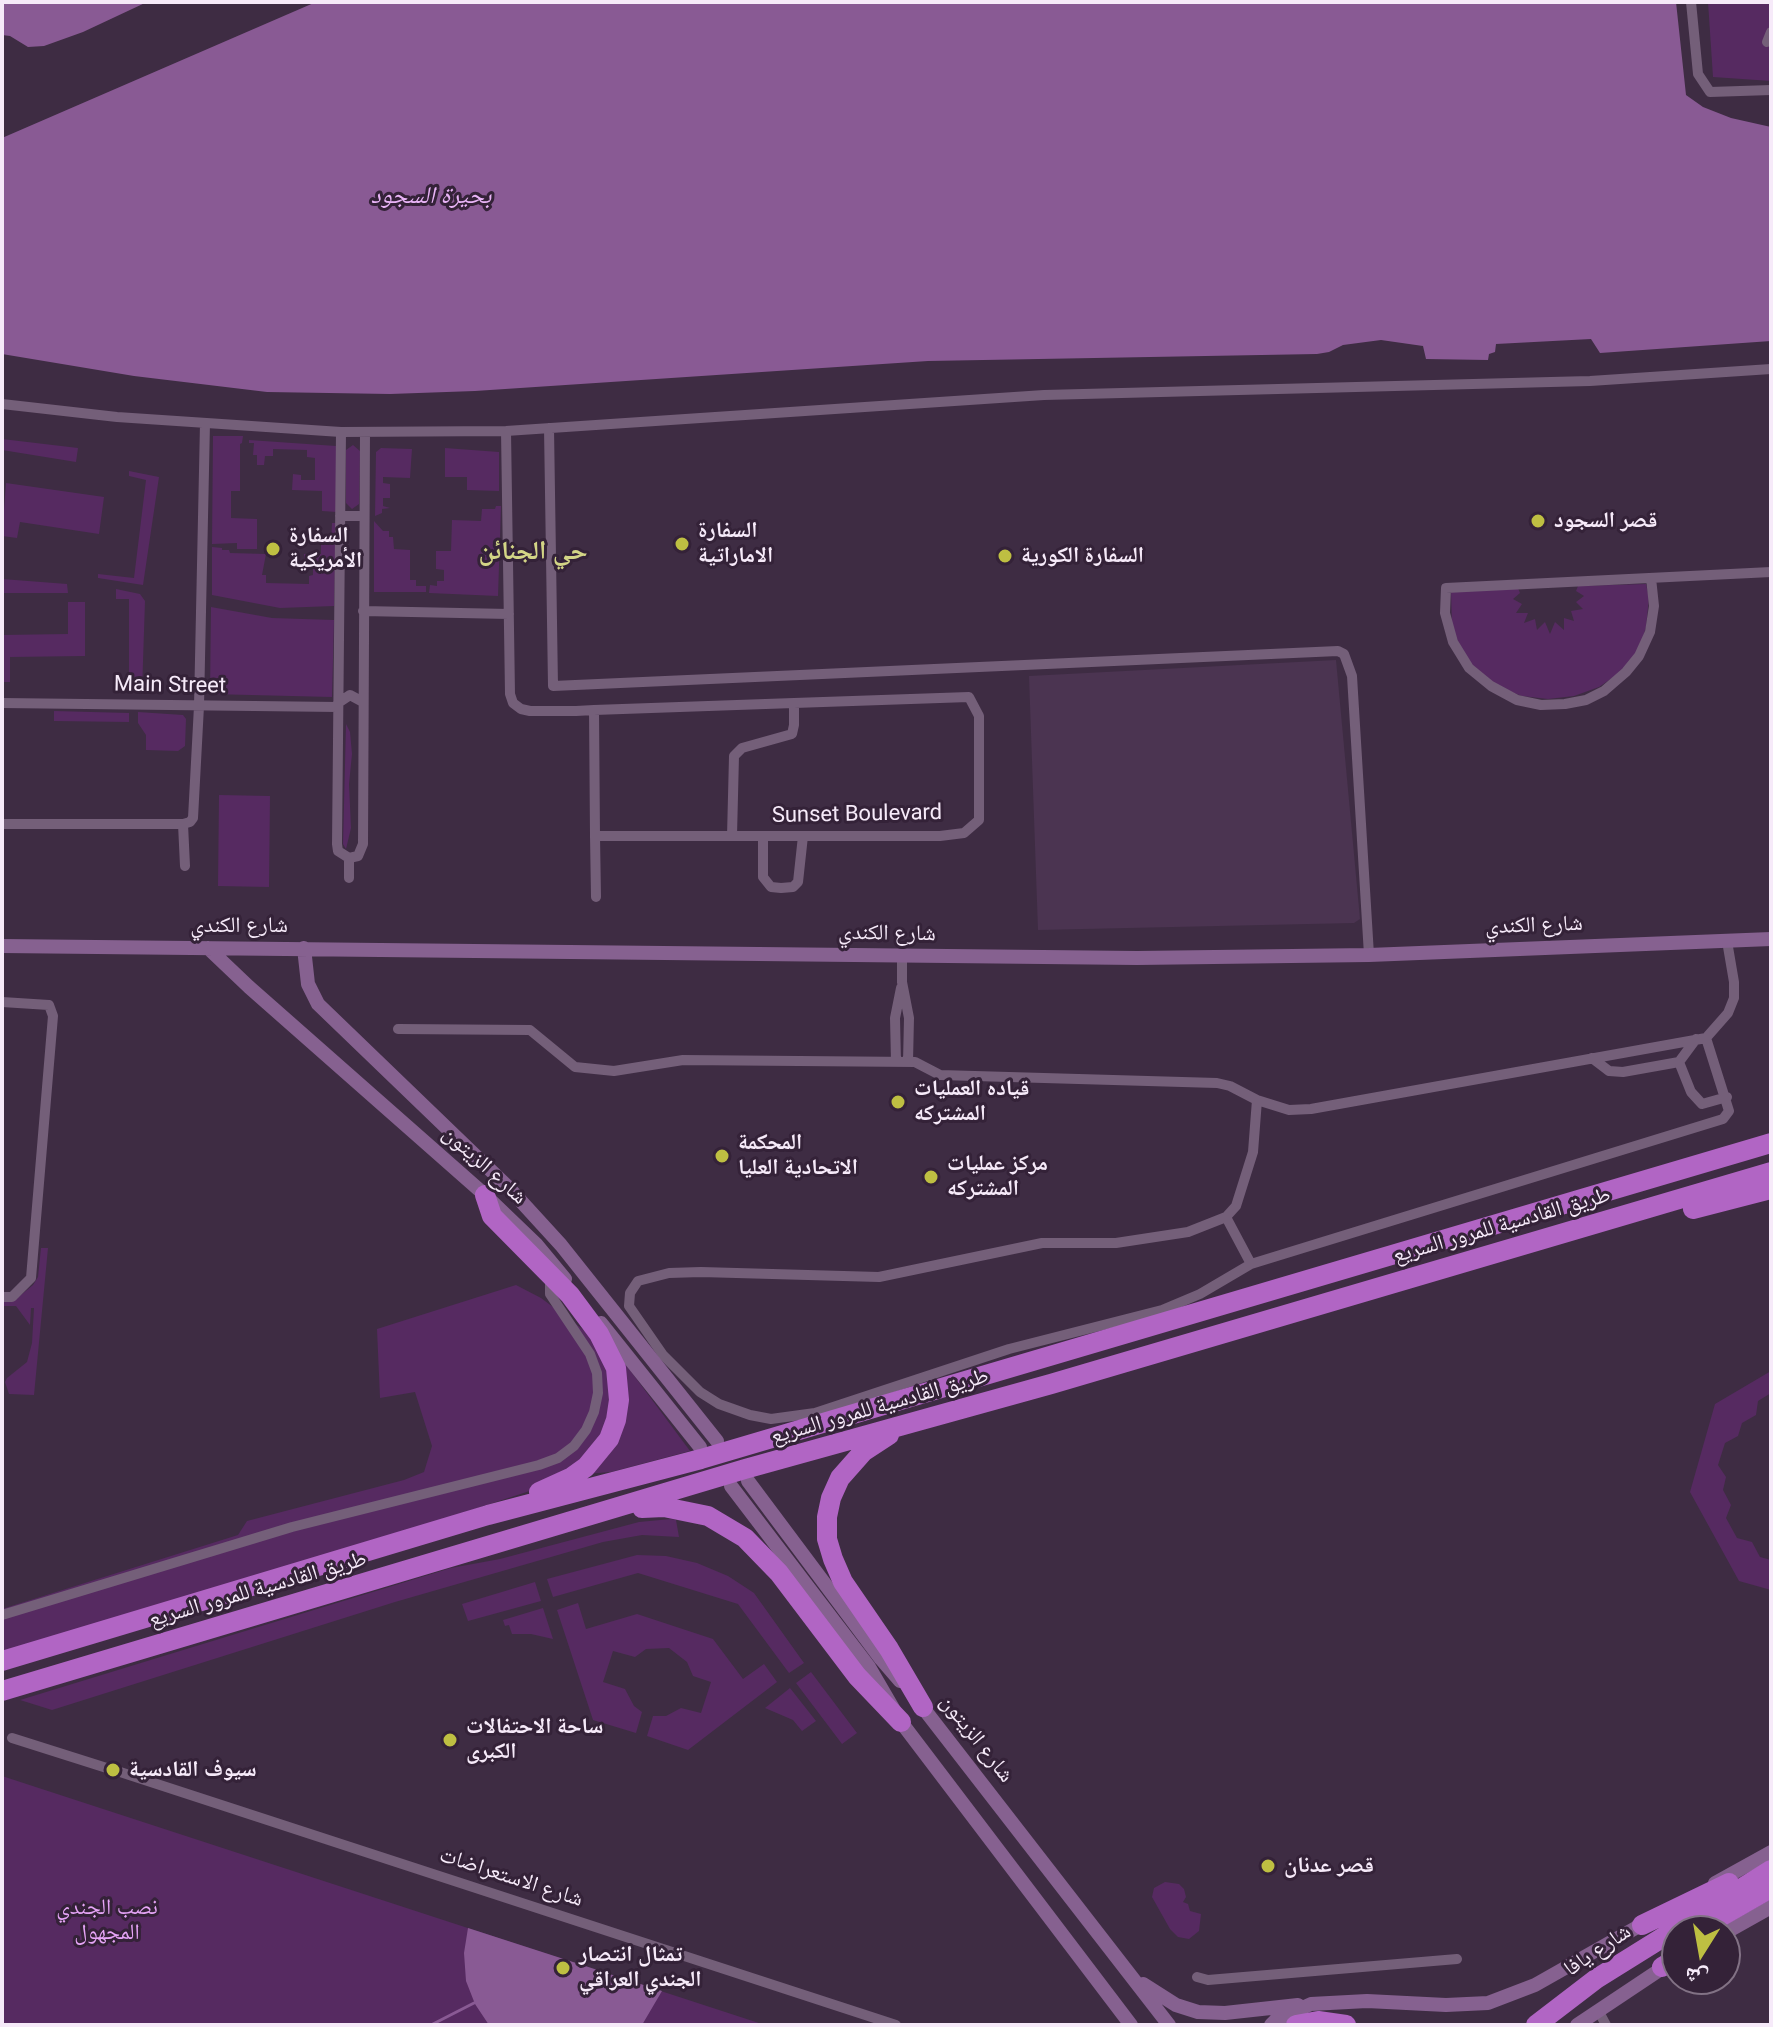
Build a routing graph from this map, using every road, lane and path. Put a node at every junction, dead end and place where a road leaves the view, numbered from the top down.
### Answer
1 (1691, 2) edge
2 (1771, 90) edge
3 (1771, 369) edge
4 (2, 404) edge
5 (205, 423) junction
6 (549, 428) junction
7 (506, 431) junction
8 (341, 432) junction
9 (365, 433) junction
10 (340, 516) junction
11 (364, 516) junction
12 (1771, 572) edge
13 (1651, 578) junction
14 (353, 612) junction
15 (509, 614) junction
16 (2, 703) edge
17 (794, 703) junction
18 (199, 706) junction
19 (349, 708) junction
20 (594, 710) junction
21 (2, 824) edge
22 (183, 824) junction
23 (595, 836) junction
24 (732, 836) junction
25 (763, 836) junction
26 (803, 836) junction
27 (349, 858) junction
28 (185, 866) dead end
29 (349, 878) dead end
30 (596, 897) dead end
31 (1771, 939) edge
32 (1727, 941) junction
33 (2, 946) edge
34 (208, 948) junction
35 (304, 948) junction
36 (1369, 955) junction
37 (902, 956) junction
38 (2, 1002) edge
39 (398, 1029) dead end
40 (1701, 1038) junction
41 (1592, 1058) junction
42 (902, 1062) junction
43 (1679, 1062) junction
44 (1727, 1097) junction
45 (1257, 1100) junction
46 (1766, 1145) edge
47 (1771, 1172) edge
48 (1771, 1189) edge
49 (485, 1195) joint
50 (1226, 1217) junction
51 (1533, 1243) junction
52 (561, 1245) junction
53 (545, 1264) junction
54 (1251, 1264) junction
55 (2, 1297) edge
56 (907, 1424) junction
57 (724, 1445) junction
58 (701, 1453) junction
59 (746, 1475) junction
60 (724, 1482) junction
61 (606, 1512) junction
62 (488, 1515) junction
63 (2, 1615) edge
64 (2, 1661) edge
65 (908, 1690) junction
66 (2, 1691) edge
67 (923, 1707) junction
68 (897, 1714) junction
69 (12, 1738) dead end
70 (1771, 1852) edge
71 (1771, 1861) edge
72 (1771, 1870) edge
73 (1771, 1888) edge
74 (1771, 1900) edge
75 (1771, 1907) edge
76 (1724, 1915) edge
77 (1741, 1920) edge
78 (1741, 1923) edge
79 (1642, 1925) junction
80 (1661, 1952) edge
81 (1457, 1959) dead end
82 (1661, 1968) edge
83 (1128, 1970) junction
84 (1197, 1977) dead end
85 (1311, 2004) junction
86 (1598, 2010) junction
87 (896, 2025) edge
88 (1131, 2025) edge
89 (1169, 2025) edge
90 (1271, 2025) edge
91 (1296, 2025) edge
92 (1346, 2025) edge
93 (1536, 2025) edge
94 (1556, 2025) edge
95 (1577, 2025) edge
96 (1606, 2025) edge

1 - 2 street
3 - 6 street
4 - 5 street
5 - 8 street
5 - 18 street
6 - 7 street
6 - 36 street
7 - 9 street
7 - 15 street, Sunset Boulevard
8 - 9 street
8 - 10 street
9 - 11 street
10 - 11 street
10 - 14 street
11 - 14 street
12 - 13 street
13 - 13 street
14 - 15 street
14 - 19 street
14 - 19 street
15 - 20 street, Sunset Boulevard
16 - 18 street, Main Street
17 - 20 street, Sunset Boulevard
17 - 24 street
17 - 26 street, Sunset Boulevard
18 - 19 street, Main Street
18 - 22 street
19 - 27 street
19 - 27 street
20 - 23 street
21 - 22 street
22 - 28 street
23 - 24 street, Sunset Boulevard
23 - 30 street
24 - 25 street, Sunset Boulevard
25 - 26 street, Sunset Boulevard
25 - 26 street
27 - 29 street
31 - 32 main road, شارع الكندي
32 - 36 main road, شارع الكندي
32 - 40 street
33 - 34 main road, شارع الكندي
34 - 35 main road, شارع الكندي
34 - 49 main road, شارع الزيتون
35 - 37 main road, شارع الكندي
35 - 52 main road, شارع الزيتون
36 - 37 main road, شارع الكندي
37 - 42 street
38 - 55 street
39 - 42 street
40 - 41 street
40 - 43 street
40 - 44 street
41 - 43 street
41 - 45 street
42 - 45 street
43 - 44 street
44 - 54 street
45 - 50 street
46 - 57 highway, طريق القادسية للمرور السريع
47 - 51 highway, طريق القادسية للمرور السريع
48 - 51 highway
49 - 53 highway
50 - 54 street
50 - 54 street
51 - 56 highway, طريق القادسية للمرور السريع
52 - 53 main road
52 - 57 main road, شارع الزيتون
53 - 58 main road
53 - 62 highway
53 - 63 street
56 - 59 highway, طريق القادسية للمرور السريع
56 - 67 highway
57 - 58 highway, طريق القادسية للمرور السريع
58 - 62 highway, طريق القادسية للمرور السريع
59 - 60 highway, طريق القادسية للمرور السريع
59 - 65 main road, شارع الزيتون
60 - 61 highway, طريق القادسية للمرور السريع
60 - 68 main road
61 - 66 highway, طريق القادسية للمرور السريع
61 - 68 highway
62 - 64 highway, طريق القادسية للمرور السريع
65 - 67 main road, شارع الزيتون
65 - 68 main road
67 - 83 main road, شارع الزيتون
68 - 88 main road
69 - 87 street, شارع الاستعراضات
70 - 79 main road
71 - 79 highway
72 - 93 highway, شارع يافا
73 - 76 highway
74 - 77 highway
75 - 78 main road
79 - 85 main road
80 - 94 highway, شارع يافا
81 - 84 street
82 - 86 main road
83 - 85 main road
83 - 89 main road, شارع الزيتون
85 - 90 main road
86 - 95 main road
86 - 96 street
91 - 92 highway

